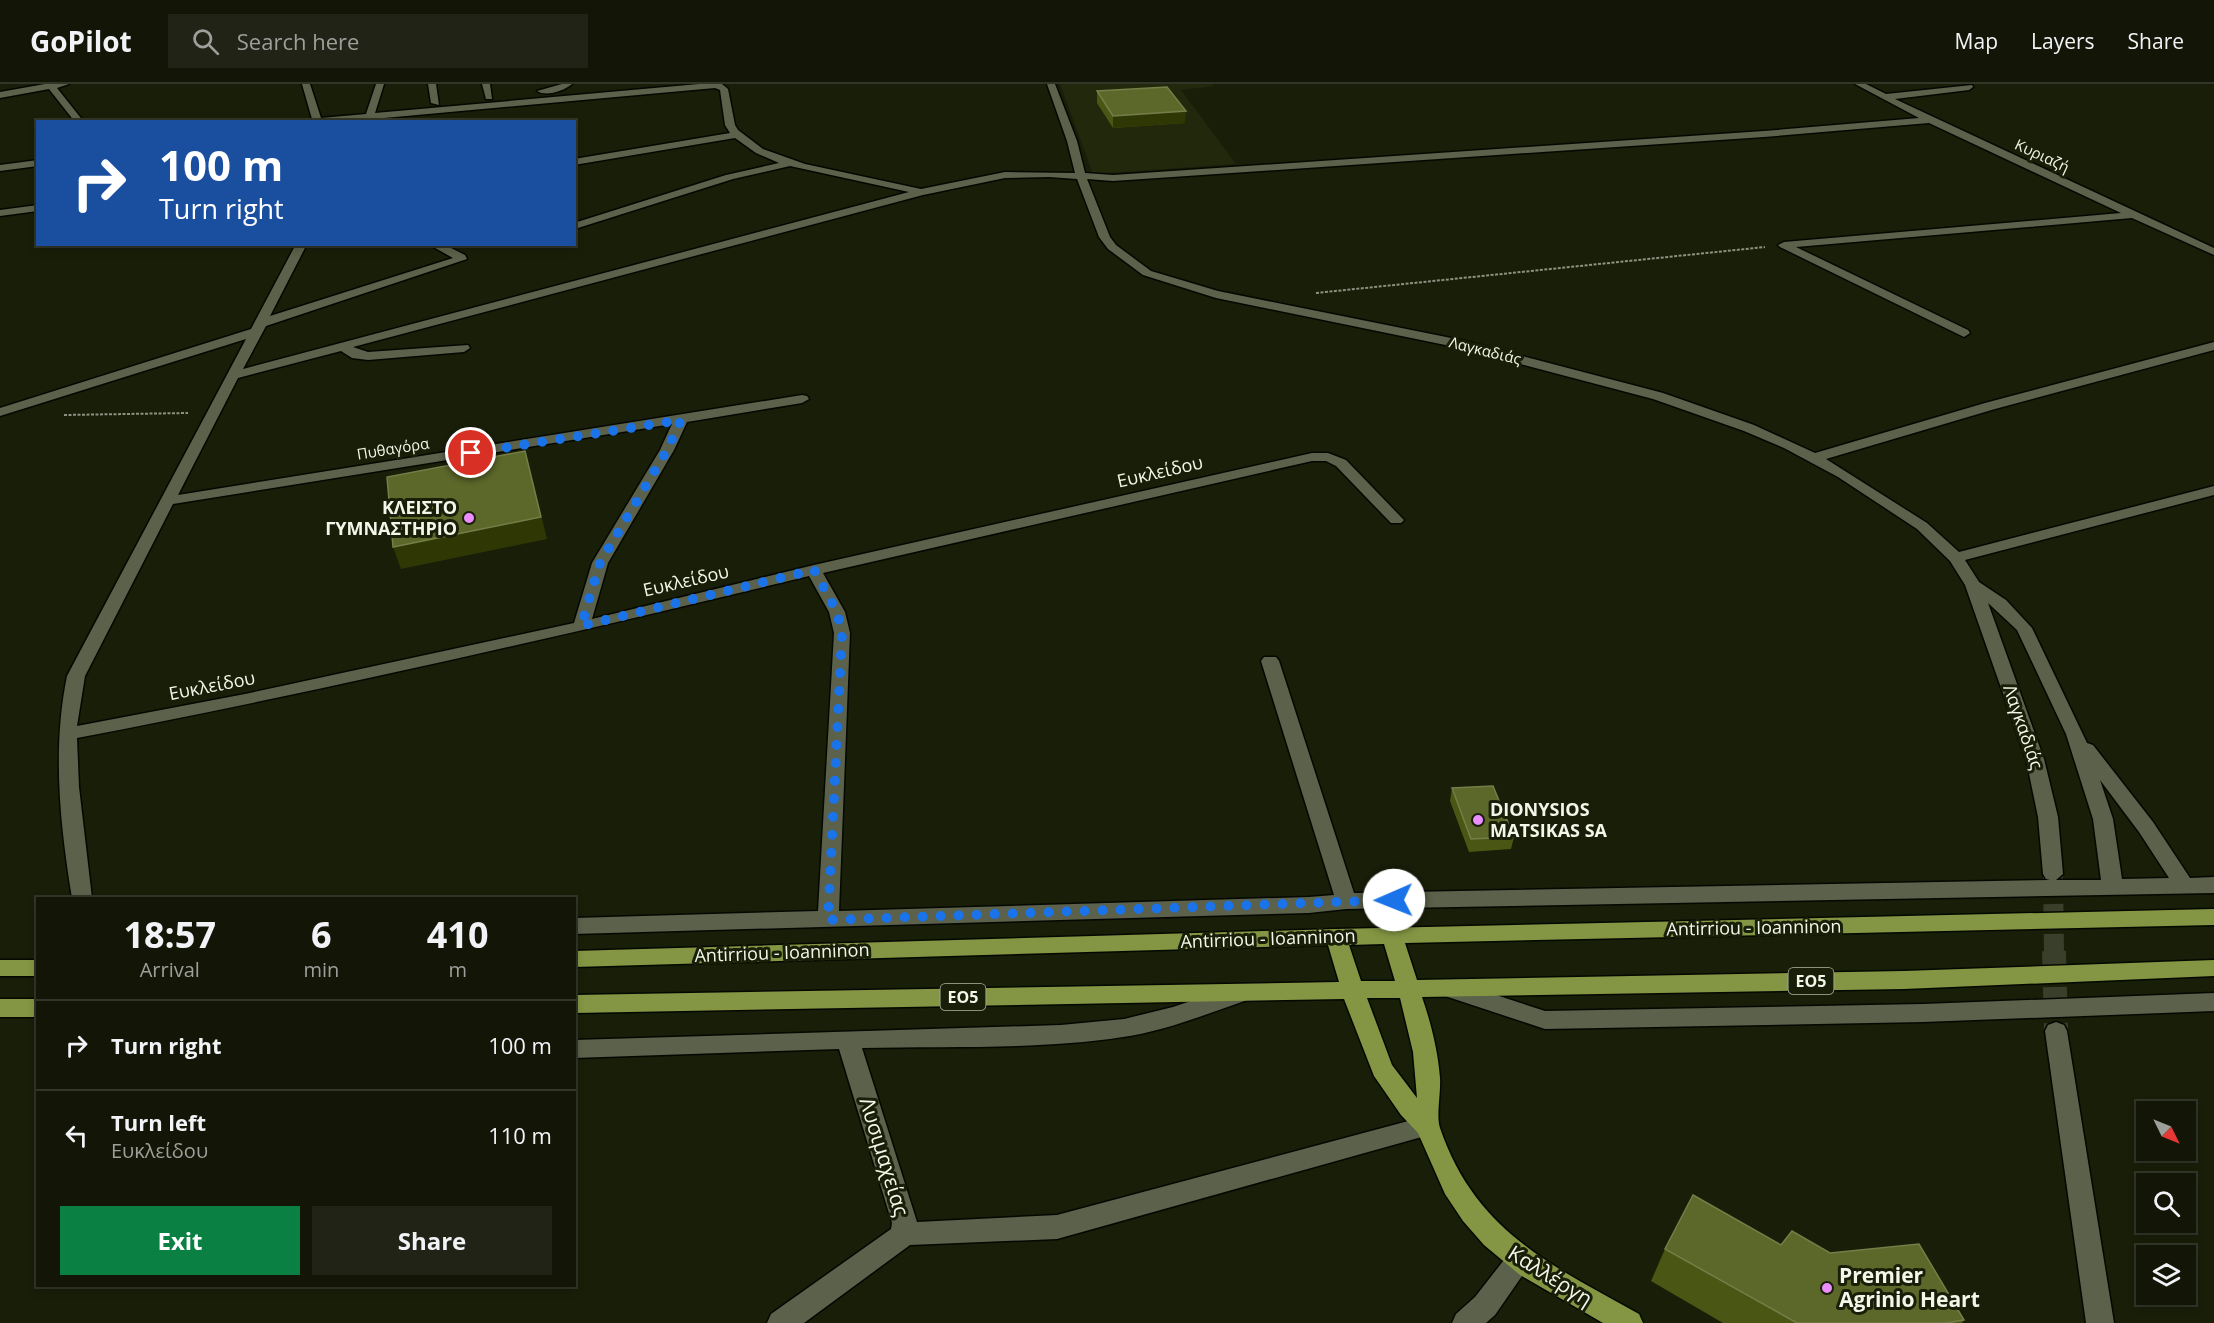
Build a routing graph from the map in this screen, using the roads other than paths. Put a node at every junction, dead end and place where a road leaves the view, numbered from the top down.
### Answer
1 (65, 84) edge
2 (306, 84) edge
3 (380, 84) edge
4 (432, 84) edge
5 (486, 84) edge
6 (568, 84) edge
7 (1051, 84) edge
8 (1859, 84) edge
9 (50, 85) edge
10 (1969, 87) dead end
11 (0, 94) edge
12 (489, 97) junction
13 (1885, 97) junction
14 (436, 104) junction
15 (370, 116) edge
16 (78, 120) edge
17 (317, 120) edge
18 (328, 120) edge
19 (1930, 120) junction
20 (737, 135) junction
21 (576, 162) edge
22 (36, 163) edge
23 (788, 164) junction
24 (0, 168) edge
25 (1081, 176) junction
26 (922, 192) junction
27 (36, 208) edge
28 (0, 213) edge
29 (2133, 214) junction
30 (578, 225) dead end
31 (301, 246) edge
32 (437, 246) edge
33 (2214, 252) edge
34 (260, 327) junction
35 (1964, 333) dead end
36 (2214, 346) edge
37 (344, 347) junction
38 (464, 348) dead end
39 (235, 375) junction
40 (802, 399) dead end
41 (0, 412) edge
42 (681, 420) junction
43 (1814, 458) junction
44 (2214, 490) edge
45 (167, 501) junction
46 (1396, 520) dead end
47 (1956, 558) junction
48 (814, 570) junction
49 (1973, 585) junction
50 (581, 626) junction
51 (1270, 661) dead end
52 (67, 734) junction
53 (2075, 734) junction
54 (2053, 874) tunnel mouth
55 (2214, 885) edge
56 (2185, 886) junction
57 (2113, 888) junction
58 (82, 897) edge
59 (1346, 901) junction
60 (2214, 918) edge
61 (828, 920) junction
62 (576, 926) edge
63 (1392, 936) junction
64 (1336, 937) junction
65 (576, 959) edge
66 (0, 968) edge
67 (36, 968) edge
68 (2214, 968) edge
69 (1408, 988) junction
70 (1446, 988) junction
71 (1352, 989) junction
72 (1244, 993) junction
73 (2214, 1002) edge
74 (576, 1004) edge
75 (0, 1008) edge
76 (36, 1008) edge
77 (2056, 1031) tunnel mouth
78 (848, 1039) junction
79 (576, 1049) edge
80 (1427, 1126) junction
81 (904, 1234) junction
82 (1520, 1260) junction
83 (781, 1323) edge
84 (1466, 1323) edge
85 (1629, 1323) edge
86 (2100, 1323) edge

1 - 9 street
2 - 17 street
3 - 15 street
4 - 14 street
5 - 12 street
6 - 12 street
7 - 25 street, Λαγκαδιάς
8 - 13 street, Κυριαζή
9 - 11 street
9 - 16 street
10 - 13 street
12 - 14 street
13 - 19 street, Κυριαζή
14 - 15 street
15 - 18 street
15 - 20 street
19 - 25 street
19 - 29 street, Κυριαζή
20 - 21 street
20 - 23 street
22 - 24 street
23 - 26 street
23 - 30 street
25 - 26 street
25 - 43 street, Λαγκαδιάς
26 - 37 street
27 - 28 street
29 - 33 street, Κυριαζή
29 - 35 street
31 - 34 street
32 - 34 street
34 - 39 street
34 - 41 street
36 - 43 street
37 - 38 street
37 - 39 street
39 - 45 street
40 - 42 street, Πυθαγόρα
42 - 45 street, Πυθαγόρα
42 - 50 street
43 - 47 street, Λαγκαδιάς
44 - 47 street
45 - 52 street
46 - 48 street, Ευκλείδου
47 - 49 street, Λαγκαδιάς
48 - 50 street, Ευκλείδου
48 - 61 street
49 - 53 street, Λαγκαδιάς
49 - 54 street, Λαγκαδιάς
50 - 52 street, Ευκλείδου
51 - 59 street
52 - 58 street
53 - 56 street, Λαγκαδιάς
53 - 57 street, Λαγκαδιάς
55 - 56 street
56 - 57 street
57 - 59 street
59 - 61 street
60 - 63 main road, Antirriou - Ioanninon
61 - 62 street
63 - 64 main road, Antirriou - Ioanninon
63 - 69 main road, Καλλέργη
64 - 65 main road, Antirriou - Ioanninon
64 - 71 main road, Καλλέργη
66 - 67 main road
68 - 70 main road, ΕΟ5
69 - 70 main road, ΕΟ5
69 - 71 main road, ΕΟ5
69 - 80 main road, Καλλέργη
70 - 73 street
71 - 72 main road, ΕΟ5
71 - 80 main road, Καλλέργη
72 - 74 main road, ΕΟ5
72 - 78 street
75 - 76 main road
77 - 86 street
78 - 79 street
78 - 81 street, Λυσιμαχείας
80 - 81 street
80 - 82 main road, Καλλέργη
81 - 83 street, Λυσιμαχείας
82 - 84 street
82 - 85 main road, Καλλέργη

